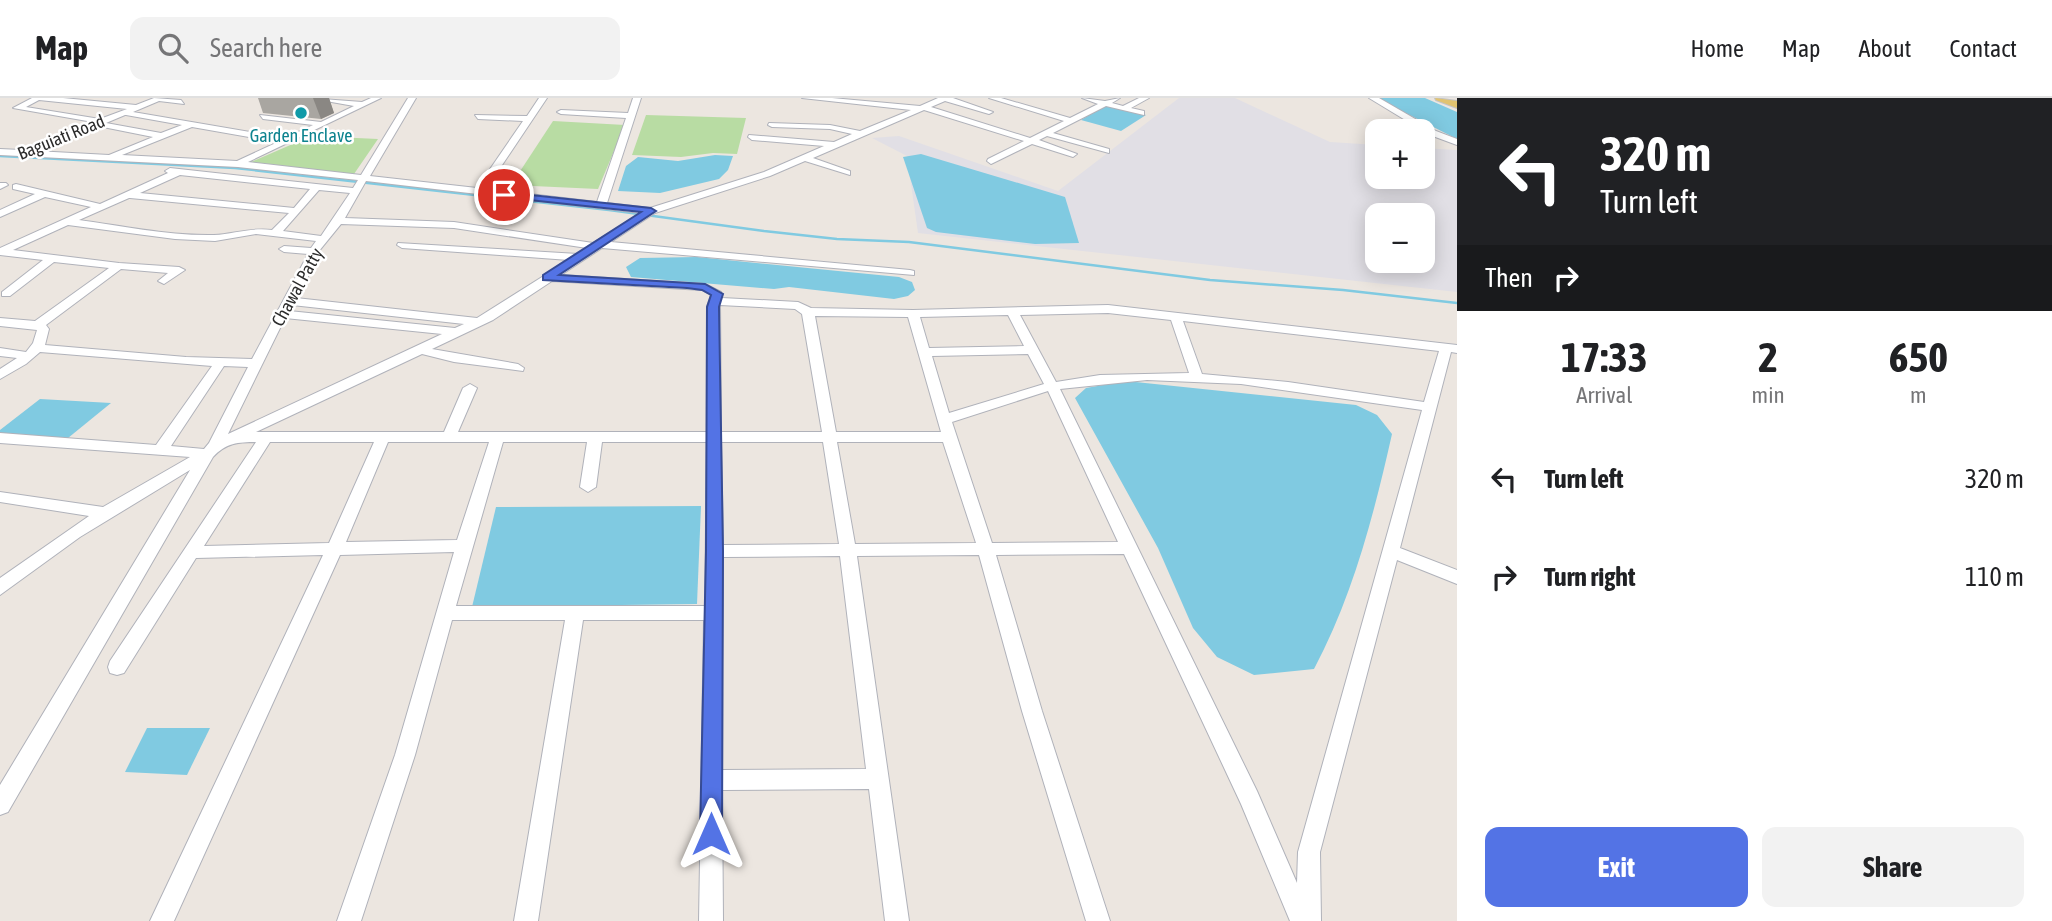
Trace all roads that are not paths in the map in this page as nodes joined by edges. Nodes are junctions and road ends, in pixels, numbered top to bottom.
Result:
1 (38, 98) edge
2 (97, 98) edge
3 (377, 98) edge
4 (412, 98) edge
5 (544, 98) edge
6 (637, 98) edge
7 (806, 98) edge
8 (872, 98) edge
9 (945, 98) edge
10 (993, 98) edge
11 (1086, 98) edge
12 (1116, 98) edge
13 (1145, 98) edge
14 (1373, 98) edge
15 (1440, 98) edge
16 (1452, 98) edge
17 (159, 99) edge
18 (181, 102) dead end
19 (312, 102) edge
20 (1457, 102) edge
21 (89, 103) junction
22 (1105, 103) junction
23 (364, 105) junction
24 (923, 107) junction
25 (136, 108) junction
26 (1124, 108) junction
27 (350, 109) junction
28 (123, 112) junction
29 (561, 112) dead end
30 (989, 112) dead end
31 (1141, 113) dead end
32 (62, 115) junction
33 (632, 116) junction
34 (262, 117) dead end
35 (478, 117) dead end
36 (530, 119) junction
37 (1069, 120) junction
38 (100, 122) junction
39 (192, 124) junction
40 (321, 124) junction
41 (270, 125) dead end
42 (772, 125) dead end
43 (310, 131) junction
44 (1045, 133) junction
45 (862, 134) junction
46 (161, 136) junction
47 (752, 136) dead end
48 (998, 139) dead end
49 (1031, 140) junction
50 (290, 141) junction
51 (1457, 142) edge
52 (837, 145) junction
53 (1106, 151) dead end
54 (0, 152) edge
55 (1073, 154) dead end
56 (19, 155) junction
57 (805, 158) junction
58 (108, 159) junction
59 (991, 161) dead end
60 (0, 162) edge
61 (238, 164) junction
62 (129, 170) dead end
63 (142, 170) dead end
64 (179, 172) junction
65 (847, 173) dead end
66 (358, 186) junction
67 (16, 187) dead end
68 (316, 188) junction
69 (44, 193) junction
70 (479, 193) junction
71 (129, 194) junction
72 (601, 205) junction
73 (102, 207) junction
74 (295, 211) junction
75 (651, 211) junction
76 (0, 214) edge
77 (338, 221) junction
78 (68, 222) junction
79 (275, 233) junction
80 (324, 239) junction
81 (402, 245) dead end
82 (596, 245) junction
83 (284, 249) dead end
84 (314, 251) junction
85 (0, 252) edge
86 (577, 257) junction
87 (51, 260) junction
88 (119, 266) junction
89 (910, 273) dead end
90 (547, 277) junction
91 (164, 281) dead end
92 (6, 294) dead end
93 (289, 301) junction
94 (716, 301) junction
95 (808, 312) junction
96 (1012, 312) junction
97 (281, 314) junction
98 (913, 314) junction
99 (1175, 315) junction
100 (0, 322) edge
101 (478, 322) junction
102 (38, 325) junction
103 (458, 332) junction
104 (1451, 348) edge
105 (419, 349) junction
106 (1032, 350) junction
107 (0, 352) edge
108 (33, 352) junction
109 (925, 352) junction
110 (220, 363) junction
111 (258, 363) junction
112 (518, 368) dead end
113 (0, 375) edge
114 (1197, 377) junction
115 (1052, 386) junction
116 (470, 388) dead end
117 (1429, 407) junction
118 (947, 428) junction
119 (713, 436) junction
120 (237, 437) junction
121 (266, 437) junction
122 (383, 437) junction
123 (0, 438) edge
124 (449, 438) junction
125 (497, 438) junction
126 (595, 438) junction
127 (830, 438) junction
128 (211, 450) junction
129 (160, 451) junction
130 (588, 487) dead end
131 (0, 497) edge
132 (103, 513) junction
133 (463, 546) junction
134 (1130, 548) junction
135 (986, 549) junction
136 (334, 550) junction
137 (848, 550) junction
138 (715, 551) junction
139 (1391, 551) junction
140 (193, 552) junction
141 (1457, 577) edge
142 (0, 588) edge
143 (575, 612) junction
144 (713, 613) junction
145 (445, 614) junction
146 (117, 667) dead end
147 (878, 779) junction
148 (711, 780) junction
149 (0, 805) edge
150 (162, 921) edge
151 (349, 921) edge
152 (526, 921) edge
153 (711, 921) edge
154 (897, 921) edge
155 (1098, 921) edge
156 (1302, 921) edge
157 (1309, 921) edge

1 - 21 street
1 - 32 street
2 - 21 street
3 - 23 street
4 - 66 street, Chawal Patty
5 - 36 street
6 - 33 street
7 - 24 street
8 - 24 street
9 - 24 street
9 - 30 street
10 - 37 street
11 - 22 street
12 - 22 street
13 - 26 street
14 - 51 street
15 - 20 main road
16 - 20 main road
17 - 18 street
17 - 25 street, Baguiati Road
19 - 23 street
19 - 27 street
21 - 25 street
21 - 32 street
22 - 26 street
22 - 37 street
23 - 27 street
24 - 45 street
24 - 48 street
24 - 49 street
25 - 28 street, Baguiati Road
26 - 31 street
27 - 40 street
28 - 38 street, Baguiati Road
28 - 39 street
29 - 33 street
32 - 38 street
33 - 72 street
34 - 40 street
35 - 36 street
36 - 70 street
37 - 44 street
38 - 46 street
38 - 56 street, Baguiati Road
39 - 46 street
39 - 50 street
40 - 43 street
41 - 43 street
42 - 45 street
43 - 50 street
44 - 49 street
44 - 53 street
45 - 52 street
46 - 58 street
47 - 52 street
49 - 55 street
49 - 59 street
50 - 61 street
52 - 57 street
54 - 56 street
56 - 58 street
56 - 60 street, Baguiati Road
57 - 65 street
57 - 75 street
58 - 61 street
60 - 62 street
61 - 66 street
63 - 64 street
64 - 68 street
64 - 71 street
66 - 68 street
66 - 70 street
66 - 77 street, Chawal Patty
67 - 69 street
68 - 74 street
69 - 73 street
69 - 76 street
70 - 72 street
71 - 73 street
71 - 74 street
72 - 75 street
73 - 78 street
74 - 79 street
75 - 82 street
77 - 80 street, Chawal Patty
77 - 82 street
78 - 79 street
78 - 85 street
79 - 80 street
80 - 84 street, Chawal Patty
81 - 86 street
82 - 86 street
82 - 89 street
83 - 84 street
84 - 93 street, Chawal Patty
85 - 87 street
86 - 90 street
87 - 88 street
87 - 92 street
88 - 91 street
88 - 102 street
90 - 94 street
90 - 101 street
93 - 97 street, Chawal Patty
93 - 101 street
94 - 95 street
94 - 119 street
95 - 98 street
95 - 127 street
96 - 98 street
96 - 99 street
96 - 106 street
97 - 103 street
97 - 111 street, Chawal Patty
98 - 109 street
99 - 104 street
99 - 114 street
100 - 102 street
101 - 103 street
102 - 108 street
103 - 105 street
104 - 117 street
105 - 112 street
105 - 120 street
106 - 109 street
106 - 115 street
107 - 108 street
108 - 110 street
108 - 113 street
109 - 118 street
110 - 111 street
110 - 129 street
111 - 128 street, Chawal Patty
114 - 115 street
114 - 117 street
115 - 118 street
115 - 134 street
116 - 124 street
117 - 139 street
118 - 127 street
118 - 135 street
119 - 126 street
119 - 127 street
119 - 138 street
120 - 121 street
120 - 128 street
121 - 122 street
121 - 140 street
122 - 124 street
122 - 136 street
123 - 129 street
124 - 125 street
125 - 126 street
125 - 133 street
126 - 130 street
127 - 137 street
128 - 129 street
128 - 132 street
128 - 149 street, Chawal Patty
131 - 132 street
132 - 142 street
133 - 136 street
133 - 145 street
134 - 135 street
134 - 156 street
135 - 137 street
135 - 155 street
136 - 140 street
136 - 150 street
137 - 138 street
137 - 147 street
138 - 144 street
139 - 141 street
139 - 157 street
140 - 146 street
143 - 144 street
143 - 145 street
143 - 152 street
144 - 148 street
145 - 151 street
147 - 148 street
147 - 154 street
148 - 153 street

